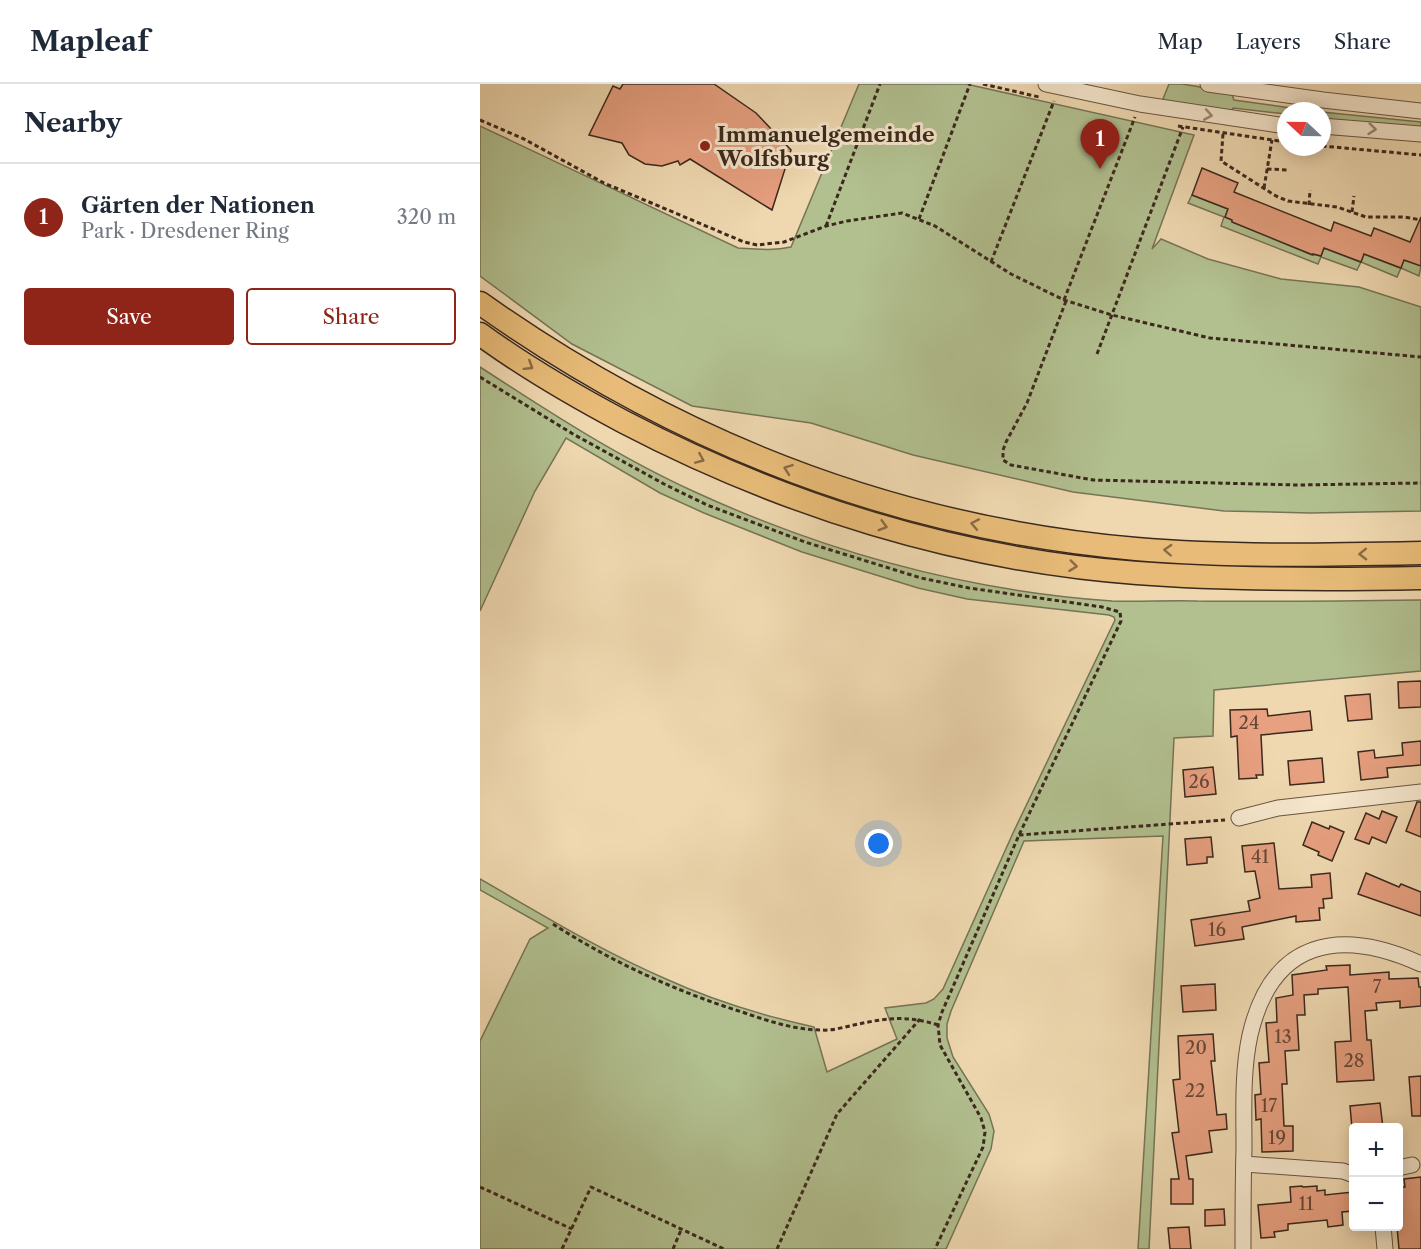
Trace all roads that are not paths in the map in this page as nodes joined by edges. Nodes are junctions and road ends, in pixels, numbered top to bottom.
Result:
1 (1046, 84) edge
2 (1208, 84) edge
3 (1421, 111) edge
4 (1277, 125) edge
5 (1331, 127) edge
6 (1421, 134) edge
7 (480, 303) edge
8 (480, 334) edge
9 (1421, 553) edge
10 (1421, 578) edge
11 (1421, 792) edge
12 (1239, 818) road end
13 (1421, 964) edge
14 (1244, 1164) junction
15 (1349, 1173) edge
16 (1383, 1231) edge
17 (1243, 1249) edge
18 (1385, 1249) edge

1 -> 4 street
2 - 3 street
5 -> 6 street
9 -> 7 highway
8 -> 10 highway
11 - 12 street
13 - 14 street
14 - 15 street
14 - 17 street
16 - 18 street

